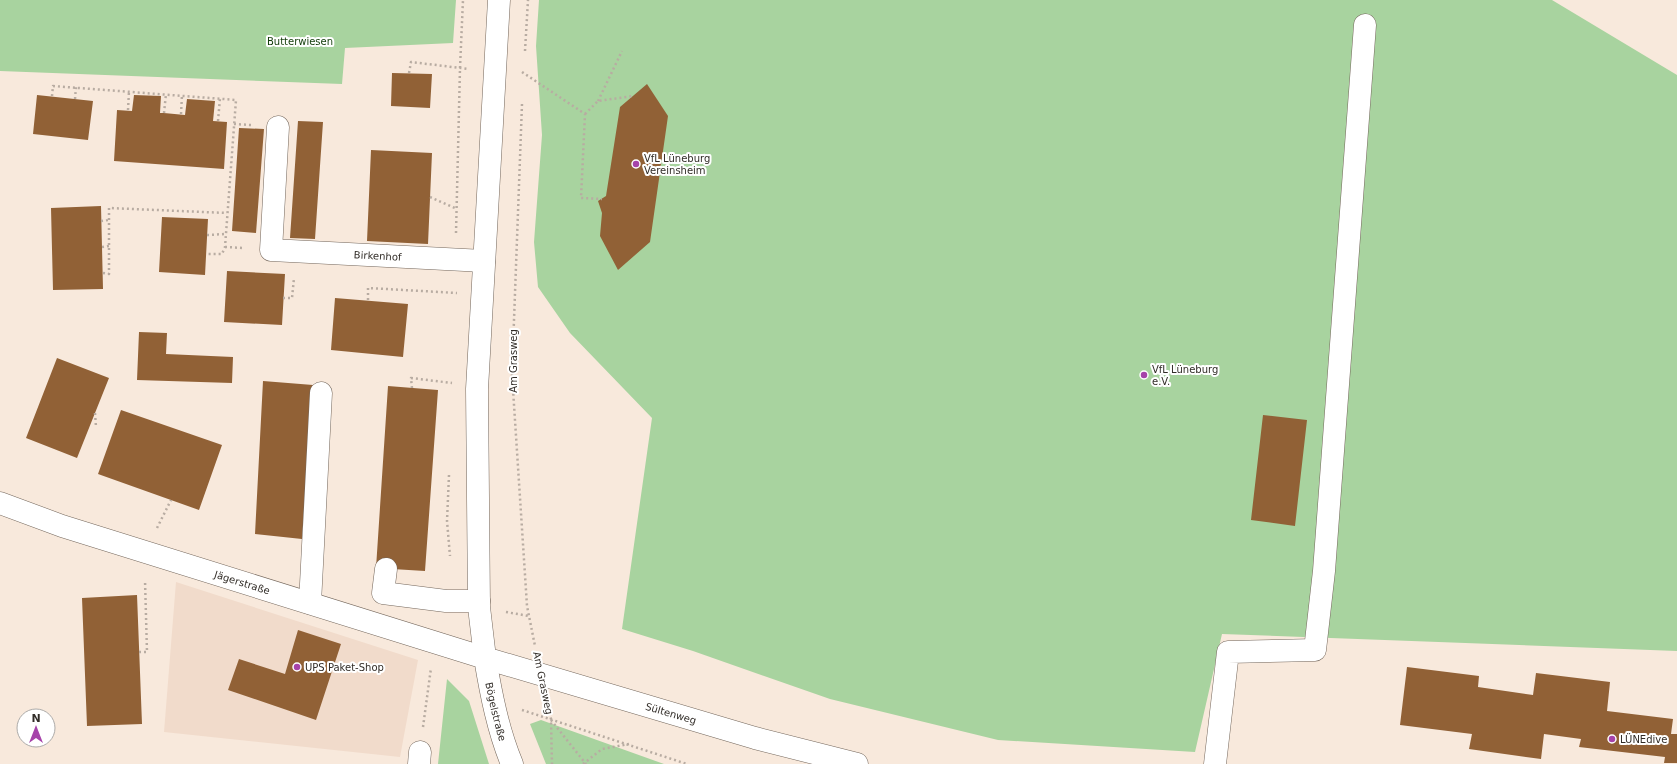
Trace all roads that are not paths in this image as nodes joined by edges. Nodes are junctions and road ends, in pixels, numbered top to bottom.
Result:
1 (499, 0) edge
2 (1364, 25) dead end
3 (278, 127) dead end
4 (484, 261) junction
5 (321, 393) dead end
6 (0, 503) edge
7 (386, 569) dead end
8 (479, 602) junction
9 (310, 603) junction
10 (485, 658) junction
11 (512, 764) edge
12 (858, 764) edge
13 (1215, 764) edge

1 - 4 main road
2 - 13 main road
3 - 4 main road, Birkenhof
4 - 8 main road
5 - 9 main road
6 - 9 main road, Jägerstraße
7 - 8 main road
8 - 10 main road
9 - 10 main road, Jägerstraße
10 - 11 main road, Bögelstraße
10 - 12 main road, Sültenweg

